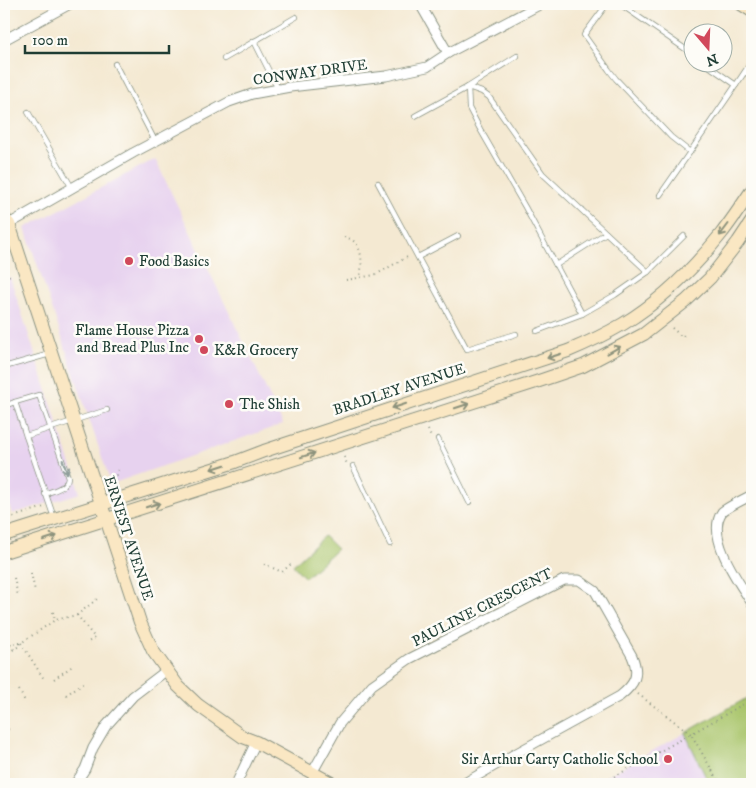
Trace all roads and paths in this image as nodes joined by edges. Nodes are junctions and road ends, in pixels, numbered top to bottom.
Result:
1 (70, 4) edge
2 (420, 4) edge
3 (541, 4) edge
4 (607, 4) edge
5 (620, 4) edge
6 (741, 4) edge
7 (752, 11) edge
8 (296, 17) dead end
9 (4, 40) edge
10 (254, 41) junction
11 (684, 49) edge
12 (448, 53) junction
13 (517, 56) dead end
14 (224, 59) dead end
15 (752, 62) edge
16 (115, 64) dead end
17 (717, 72) edge
18 (745, 72) junction
19 (752, 77) edge
20 (736, 85) junction
21 (468, 87) junction
22 (278, 89) junction
23 (28, 112) dead end
24 (415, 116) dead end
25 (155, 141) junction
26 (690, 152) junction
27 (378, 183) dead end
28 (72, 188) junction
29 (752, 190) edge
30 (660, 195) dead end
31 (6, 221) edge
32 (752, 221) edge
33 (606, 233) junction
34 (458, 236) dead end
35 (684, 236) dead end
36 (344, 237) dead end
37 (415, 252) junction
38 (418, 257) junction
39 (556, 265) junction
40 (383, 270) junction
41 (648, 272) junction
42 (4, 274) edge
43 (386, 275) dead end
44 (13, 277) dead end
45 (360, 277) junction
46 (346, 280) dead end
47 (582, 314) junction
48 (672, 328) dead end
49 (537, 331) dead end
50 (686, 333) dead end
51 (516, 334) dead end
52 (52, 354) junction
53 (4, 368) edge
54 (14, 402) junction
55 (4, 406) edge
56 (107, 410) dead end
57 (74, 421) junction
58 (51, 428) junction
59 (26, 436) junction
60 (438, 439) dead end
61 (119, 466) dead end
62 (353, 466) dead end
63 (112, 485) dead end
64 (45, 494) junction
65 (752, 495) edge
66 (469, 502) dead end
67 (101, 504) junction
68 (49, 506) junction
69 (52, 512) dead end
70 (4, 520) edge
71 (106, 520) junction
72 (4, 535) edge
73 (390, 544) dead end
74 (4, 552) edge
75 (264, 564) dead end
76 (291, 564) dead end
77 (31, 573) dead end
78 (14, 578) dead end
79 (35, 591) dead end
80 (18, 596) dead end
81 (97, 599) dead end
82 (752, 603) edge
83 (52, 612) dead end
84 (78, 615) junction
85 (56, 620) junction
86 (4, 637) edge
87 (88, 642) dead end
88 (9, 644) junction
89 (21, 644) junction
90 (14, 649) junction
91 (4, 655) edge
92 (74, 665) dead end
93 (166, 670) junction
94 (44, 679) dead end
95 (54, 679) dead end
96 (86, 681) dead end
97 (19, 690) dead end
98 (638, 694) dead end
99 (66, 695) dead end
100 (752, 699) edge
101 (26, 703) dead end
102 (4, 726) edge
103 (9, 730) dead end
104 (691, 734) junction
105 (256, 742) junction
106 (312, 773) junction
107 (75, 784) edge
108 (236, 784) edge
109 (333, 784) edge
110 (463, 784) edge
111 (601, 784) edge
112 (720, 784) edge

1 - 9 street
2 - 12 street
3 - 12 street, CONWAY DRIVE
4 - 26 lane
5 - 11 lane
6 - 7 main road
8 - 10 lane
10 - 14 lane
10 - 22 lane
12 - 22 street, CONWAY DRIVE
13 - 21 lane
15 - 18 lane
16 - 25 lane
17 - 20 lane
18 - 19 lane
18 - 20 lane
20 - 26 lane
21 - 24 lane
21 - 33 lane
21 - 39 lane
22 - 25 street, CONWAY DRIVE
23 - 28 lane
25 - 28 street, CONWAY DRIVE
26 - 30 lane
27 - 37 lane
28 - 31 street, CONWAY DRIVE
29 -> 67 main road, BRADLEY AVENUE
31 - 52 main road, ERNEST AVENUE
71 -> 32 main road
33 - 39 lane
33 - 41 lane
34 - 38 lane
35 - 41 lane
36 - 45 path
37 - 38 lane
37 - 40 path
38 - 51 lane
39 - 47 lane
40 - 43 path
40 - 45 path
41 - 47 lane
42 - 44 path
45 - 46 path
47 - 49 lane
48 - 50 path
52 - 53 lane
52 - 57 main road, ERNEST AVENUE
54 - 55 lane
54 - 58 lane
54 - 59 lane
56 - 57 lane
57 - 58 lane
57 - 67 main road, ERNEST AVENUE
58 - 59 lane
58 -> 64 lane
59 - 64 lane
60 - 66 lane
61 - 63 path
62 - 73 lane
64 - 68 lane
65 - 82 street
67 - 71 main road, ERNEST AVENUE
67 - 72 main road, BRADLEY AVENUE
68 - 69 lane
68 - 70 path
74 -> 71 main road
71 - 93 main road, ERNEST AVENUE
75 - 76 path
77 - 79 path
78 - 80 path
81 - 84 path
83 - 85 path
84 - 85 path
84 - 87 path
85 - 89 path
86 - 88 path
88 - 89 path
88 - 90 path
89 - 90 path
89 - 94 path
90 - 91 path
92 - 95 path
93 - 105 main road, ERNEST AVENUE
93 - 107 street
96 - 99 path
97 - 101 path
98 - 104 path
100 - 104 path
102 - 103 path
104 - 111 path
104 - 112 path
105 - 106 main road, ERNEST AVENUE
105 - 108 street
106 - 109 main road, ERNEST AVENUE
106 - 110 street, PAULINE CRESCENT

